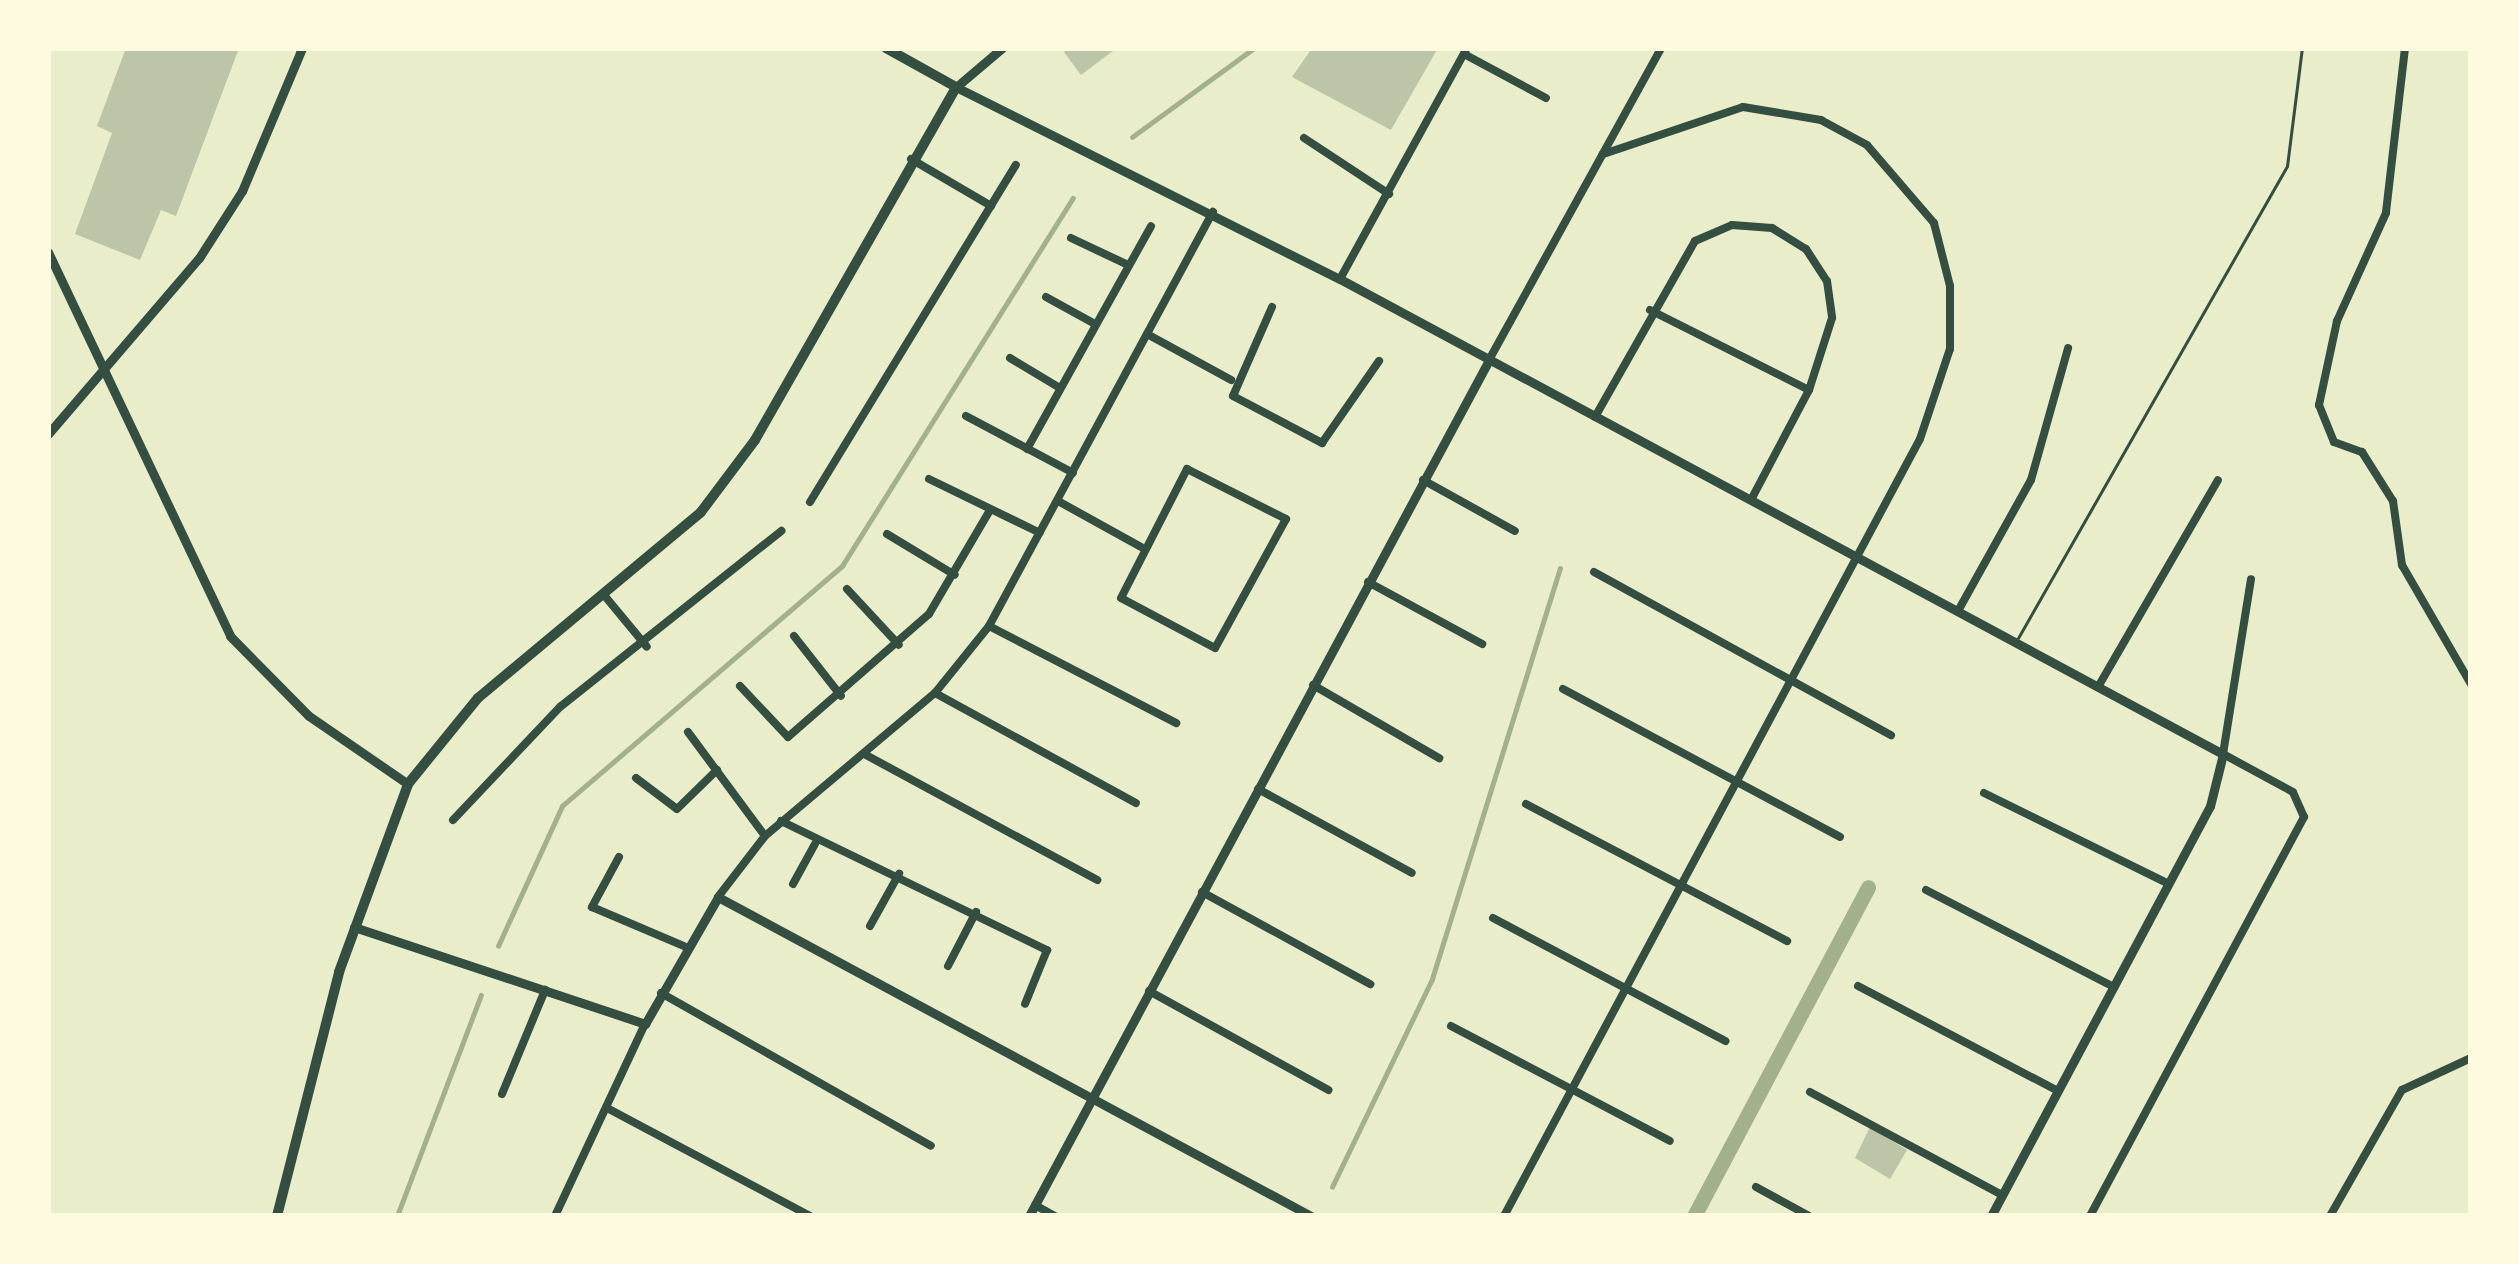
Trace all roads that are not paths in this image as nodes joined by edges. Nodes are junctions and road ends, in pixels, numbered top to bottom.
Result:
1 (302, 48) edge
2 (886, 48) edge
3 (1002, 48) edge
4 (1661, 48) edge
5 (2302, 48) edge
6 (2405, 48) edge
7 (1465, 51) edge
8 (956, 86) junction
9 (1546, 98) dead end
10 (1304, 138) dead end
11 (1603, 154) junction
12 (910, 158) junction
13 (1016, 166) dead end
14 (1389, 194) junction
15 (991, 206) junction
16 (1213, 212) junction
17 (1151, 226) dead end
18 (1071, 238) dead end
19 (48, 252) edge
20 (1128, 266) junction
21 (1340, 279) junction
22 (1046, 297) dead end
23 (1272, 307) dead end
24 (1650, 310) junction
25 (1095, 324) junction
26 (1147, 334) junction
27 (2068, 348) dead end
28 (1010, 358) dead end
29 (1489, 359) junction
30 (1379, 361) dead end
31 (103, 372) junction
32 (1232, 380) junction
33 (1060, 388) junction
34 (1809, 390) junction
35 (966, 416) dead end
36 (1595, 417) junction
37 (48, 434) edge
38 (1027, 449) junction
39 (1073, 473) junction
40 (929, 479) dead end
41 (1423, 480) junction
42 (2218, 480) dead end
43 (1751, 500) junction
44 (1058, 501) junction
45 (810, 502) dead end
46 (990, 510) junction
47 (781, 531) dead end
48 (1515, 531) dead end
49 (1040, 533) junction
50 (886, 534) dead end
51 (1141, 547) junction
52 (1856, 557) junction
53 (1594, 572) dead end
54 (955, 575) junction
55 (2251, 579) dead end
56 (1368, 583) junction
57 (848, 589) dead end
58 (604, 595) junction
59 (1958, 611) junction
60 (989, 626) junction
61 (794, 636) dead end
62 (2016, 643) junction
63 (1482, 644) dead end
64 (899, 645) junction
65 (647, 646) junction
66 (1790, 680) junction
67 (2471, 684) edge
68 (740, 686) dead end
69 (1313, 686) junction
70 (2098, 687) junction
71 (1563, 689) dead end
72 (934, 692) junction
73 (841, 696) junction
74 (1176, 723) dead end
75 (688, 732) dead end
76 (1892, 735) dead end
77 (2222, 754) junction
78 (866, 755) junction
79 (1439, 758) dead end
80 (717, 770) junction
81 (635, 778) dead end
82 (1736, 782) junction
83 (409, 784) junction
84 (1258, 789) junction
85 (1984, 793) dead end
86 (1136, 803) dead end
87 (1526, 804) dead end
88 (453, 820) dead end
89 (781, 821) junction
90 (765, 836) junction
91 (1840, 837) dead end
92 (815, 844) junction
93 (619, 857) dead end
94 (1412, 873) dead end
95 (899, 874) junction
96 (1096, 880) dead end
97 (793, 884) dead end
98 (2169, 884) junction
99 (1680, 885) junction
100 (1926, 890) dead end
101 (1202, 892) junction
102 (718, 897) junction
103 (976, 912) junction
104 (1493, 918) dead end
105 (870, 926) dead end
106 (354, 927) junction
107 (1787, 941) dead end
108 (684, 946) junction
109 (948, 966) dead end
110 (1370, 984) dead end
111 (1858, 986) dead end
112 (2114, 987) junction
113 (546, 988) junction
114 (1626, 988) junction
115 (1149, 991) junction
116 (660, 993) junction
117 (1024, 1004) dead end
118 (645, 1024) junction
119 (1451, 1027) dead end
120 (1725, 1041) dead end
121 (2471, 1058) edge
122 (1572, 1089) junction
123 (1328, 1090) dead end
124 (2058, 1091) junction
125 (1810, 1092) dead end
126 (502, 1094) dead end
127 (1091, 1100) junction
128 (607, 1108) junction
129 (1670, 1141) dead end
130 (932, 1146) dead end
131 (1756, 1187) dead end
132 (2002, 1195) junction
133 (1032, 1210) edge
134 (557, 1215) edge
135 (1309, 1215) edge
136 (277, 1216) edge
137 (810, 1216) edge
138 (1055, 1216) edge
139 (1504, 1216) edge
140 (1809, 1216) edge
141 (1990, 1216) edge
142 (2090, 1216) edge
143 (2330, 1216) edge

1 - 31 street
2 - 8 main road
3 - 8 street
4 - 11 street
5 - 62 lane
6 - 67 street
7 - 9 street
7 - 14 street
8 - 12 main road
8 - 16 street
10 - 14 street
11 - 29 street
11 - 52 street
12 - 15 street
12 - 58 main road
13 - 15 street
14 - 21 street
15 - 45 street
16 - 21 street
16 - 26 street
17 - 20 street
18 - 20 street
19 - 31 street
20 - 25 street
21 - 29 street
22 - 25 street
23 - 32 street
24 - 34 street
24 - 34 street
24 - 36 street
25 - 33 street
26 - 32 street
26 - 39 street
27 - 59 street
28 - 33 street
29 - 36 street
29 - 41 street
30 - 32 street
31 - 37 street
31 - 83 street
33 - 38 street
34 - 43 street
35 - 38 street
36 - 43 street
38 - 39 street
39 - 44 street
40 - 46 street
41 - 48 street
41 - 56 street
42 - 70 street
43 - 52 street
44 - 49 street
44 - 51 street
46 - 49 street
46 - 54 street
47 - 65 street
49 - 60 street
50 - 54 street
51 - 51 street
52 - 59 street
52 - 66 street
53 - 66 street
54 - 64 street
55 - 77 street
56 - 63 street
56 - 69 street
57 - 64 street
58 - 65 street
58 - 83 main road
59 - 62 street
60 - 72 street
60 - 74 street
61 - 73 street
62 - 70 street
64 - 73 street
65 - 88 street
66 - 76 street
66 - 82 street
68 - 73 street
69 - 79 street
69 - 84 street
70 - 77 street
71 - 82 street
72 - 78 street
72 - 86 street
75 - 80 street
77 - 98 street
77 - 142 street
78 - 89 street
78 - 96 street
80 - 81 street
80 - 90 street
82 - 91 street
82 - 99 street
83 - 106 main road
84 - 94 street
84 - 101 street
85 - 98 street
87 - 99 street
89 - 90 street
89 - 92 street
90 - 102 street
92 - 95 street
92 - 97 street
93 - 108 street
95 - 103 street
95 - 105 street
98 - 112 street
99 - 107 street
99 - 114 street
100 - 112 street
101 - 110 street
101 - 115 street
102 - 108 street
102 - 127 street
103 - 109 street
103 - 117 street
104 - 114 street
106 - 113 street
106 - 136 main road
108 - 116 street
111 - 124 street
112 - 124 street
113 - 118 street
113 - 126 street
114 - 120 street
114 - 122 street
115 - 123 street
115 - 127 street
116 - 118 street
116 - 130 street
118 - 128 street
119 - 122 street
121 - 143 street
122 - 129 street
122 - 139 street
124 - 132 street
125 - 132 street
127 - 133 street
127 - 135 street
128 - 134 street
128 - 137 street
131 - 140 street
132 - 141 street
133 - 138 street

